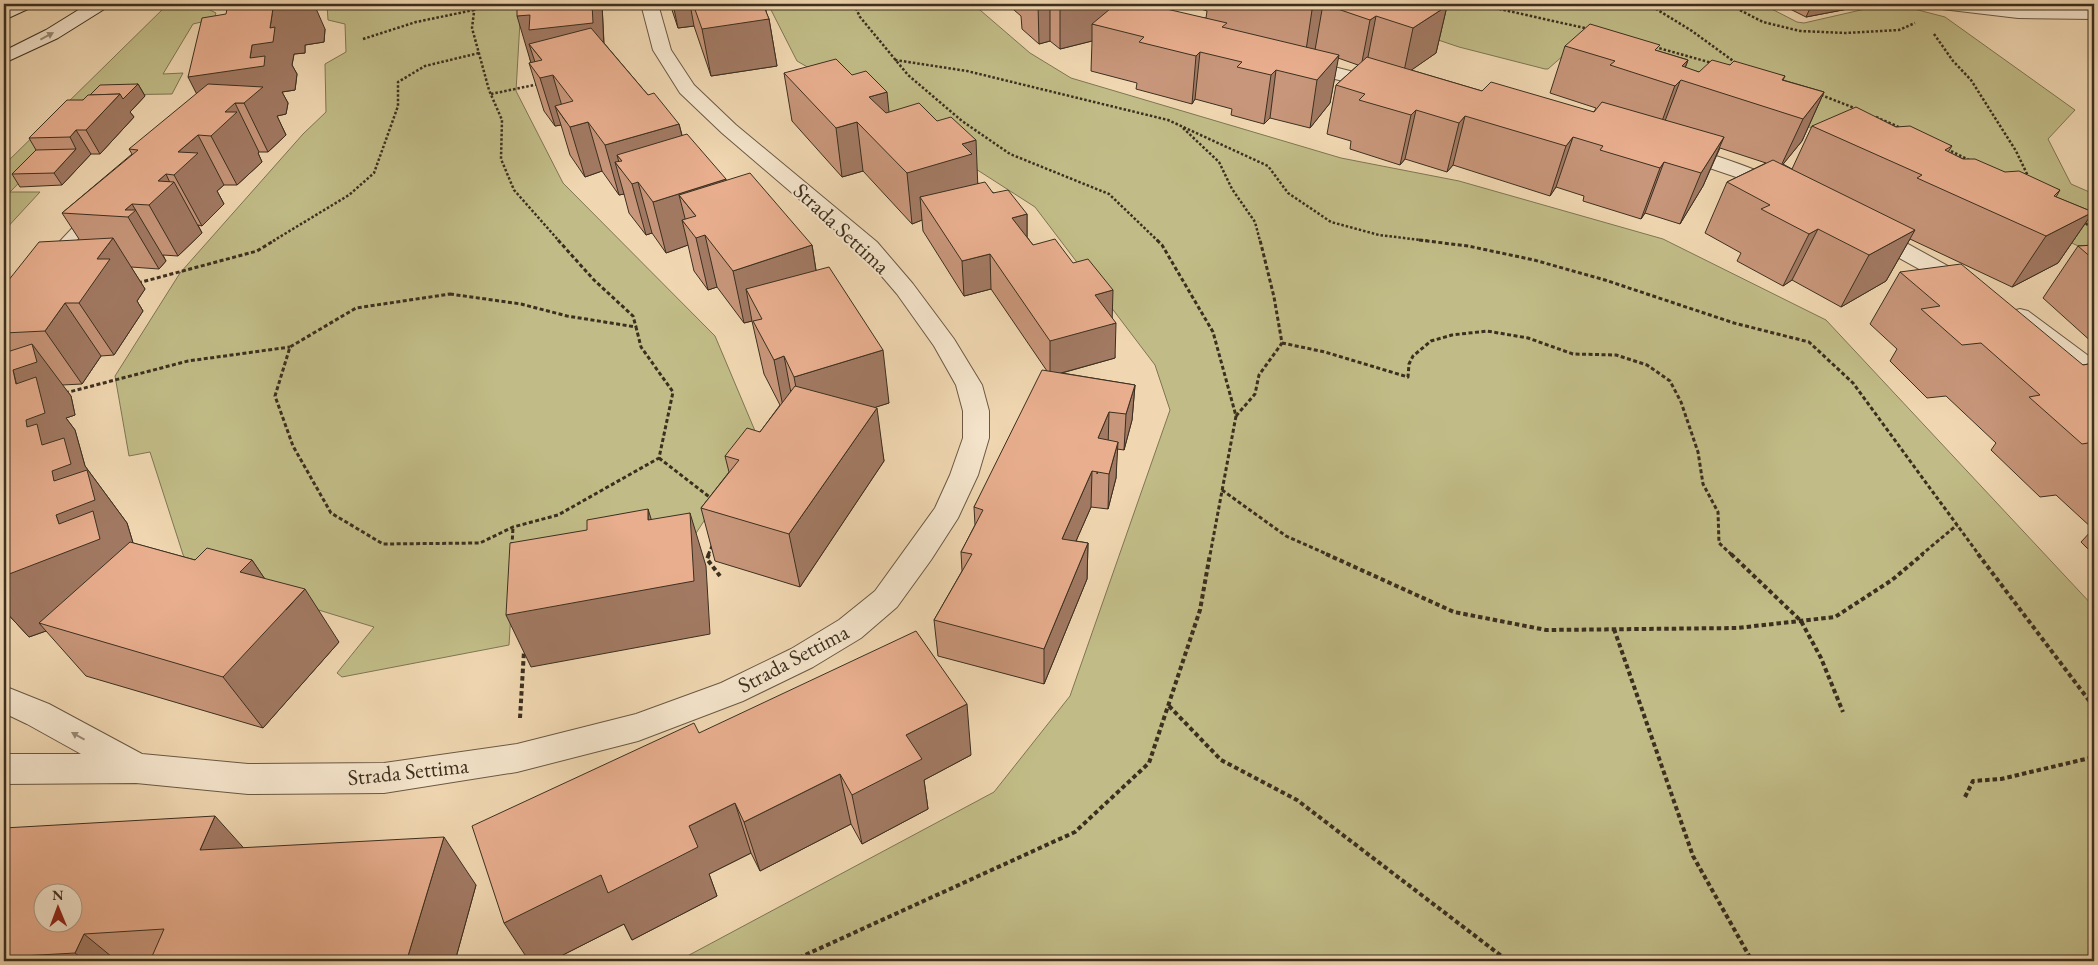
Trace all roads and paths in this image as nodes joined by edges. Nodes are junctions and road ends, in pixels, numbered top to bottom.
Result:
1 (24, 4) edge
2 (100, 4) edge
3 (475, 4) edge
4 (649, 4) edge
5 (854, 4) edge
6 (1477, 4) edge
7 (1648, 4) edge
8 (1728, 4) edge
9 (1942, 4) edge
10 (474, 10) junction
11 (4, 14) edge
12 (2094, 14) edge
13 (1918, 21) dead end
14 (1594, 30) edge
15 (1931, 32) dead end
16 (363, 39) dead end
17 (1652, 46) edge
18 (480, 53) junction
19 (4, 58) edge
20 (1282, 59) edge
21 (895, 60) junction
22 (1736, 64) edge
23 (1719, 65) edge
24 (543, 83) edge
25 (1398, 89) edge
26 (1817, 93) edge
27 (491, 94) junction
28 (1863, 112) edge
29 (1872, 116) edge
30 (1181, 126) junction
31 (1907, 131) edge
32 (1660, 146) edge
33 (1942, 147) edge
34 (1976, 164) edge
35 (2029, 178) edge
36 (1794, 196) edge
37 (114, 197) edge
38 (2076, 217) edge
39 (1856, 226) edge
40 (2094, 229) edge
41 (137, 283) dead end
42 (4, 326) edge
43 (636, 327) junction
44 (1282, 343) junction
45 (290, 347) junction
46 (2094, 372) edge
47 (61, 394) dead end
48 (1236, 416) junction
49 (659, 458) junction
50 (1222, 490) junction
51 (712, 500) edge
52 (1957, 525) junction
53 (513, 527) junction
54 (716, 536) edge
55 (516, 553) edge
56 (720, 576) dead end
57 (1801, 621) junction
58 (1614, 629) junction
59 (525, 645) edge
60 (4, 698) edge
61 (1169, 706) junction
62 (2094, 706) edge
63 (1842, 712) dead end
64 (2094, 757) edge
65 (517, 758) junction
66 (136, 768) junction
67 (4, 769) edge
68 (1966, 797) dead end
69 (792, 961) edge
70 (1508, 961) edge
71 (1752, 961) edge

1 - 11 street
19 -> 2 street
3 - 10 path
4 - 65 street, Strada Settima
5 - 21 path
6 - 14 path
7 - 22 path
8 - 13 path
9 - 12 street
10 - 16 path
10 - 18 path
15 - 35 path
17 - 23 path
18 - 27 path
18 - 41 path
20 - 25 street
21 - 30 path
21 - 48 path
24 - 27 path
26 - 28 path
27 - 43 path
29 - 31 path
30 - 44 path
30 - 52 path
32 - 36 street
33 - 34 path
37 - 42 street
38 - 40 path
39 - 46 street
43 - 45 path
43 - 49 path
44 - 48 path
44 - 57 path
45 - 47 path
45 - 53 path
48 - 50 path
49 - 51 path
49 - 53 path
50 - 58 path
50 - 61 path
52 - 57 path
52 - 62 path
53 - 55 path
54 - 56 path
57 - 58 path
57 - 63 path
58 - 71 path
59 - 65 path
66 -> 60 street, Strada Settima
61 - 69 path
61 - 70 path
64 - 68 path
65 - 66 street, Strada Settima
66 - 67 street, Strada Settima

